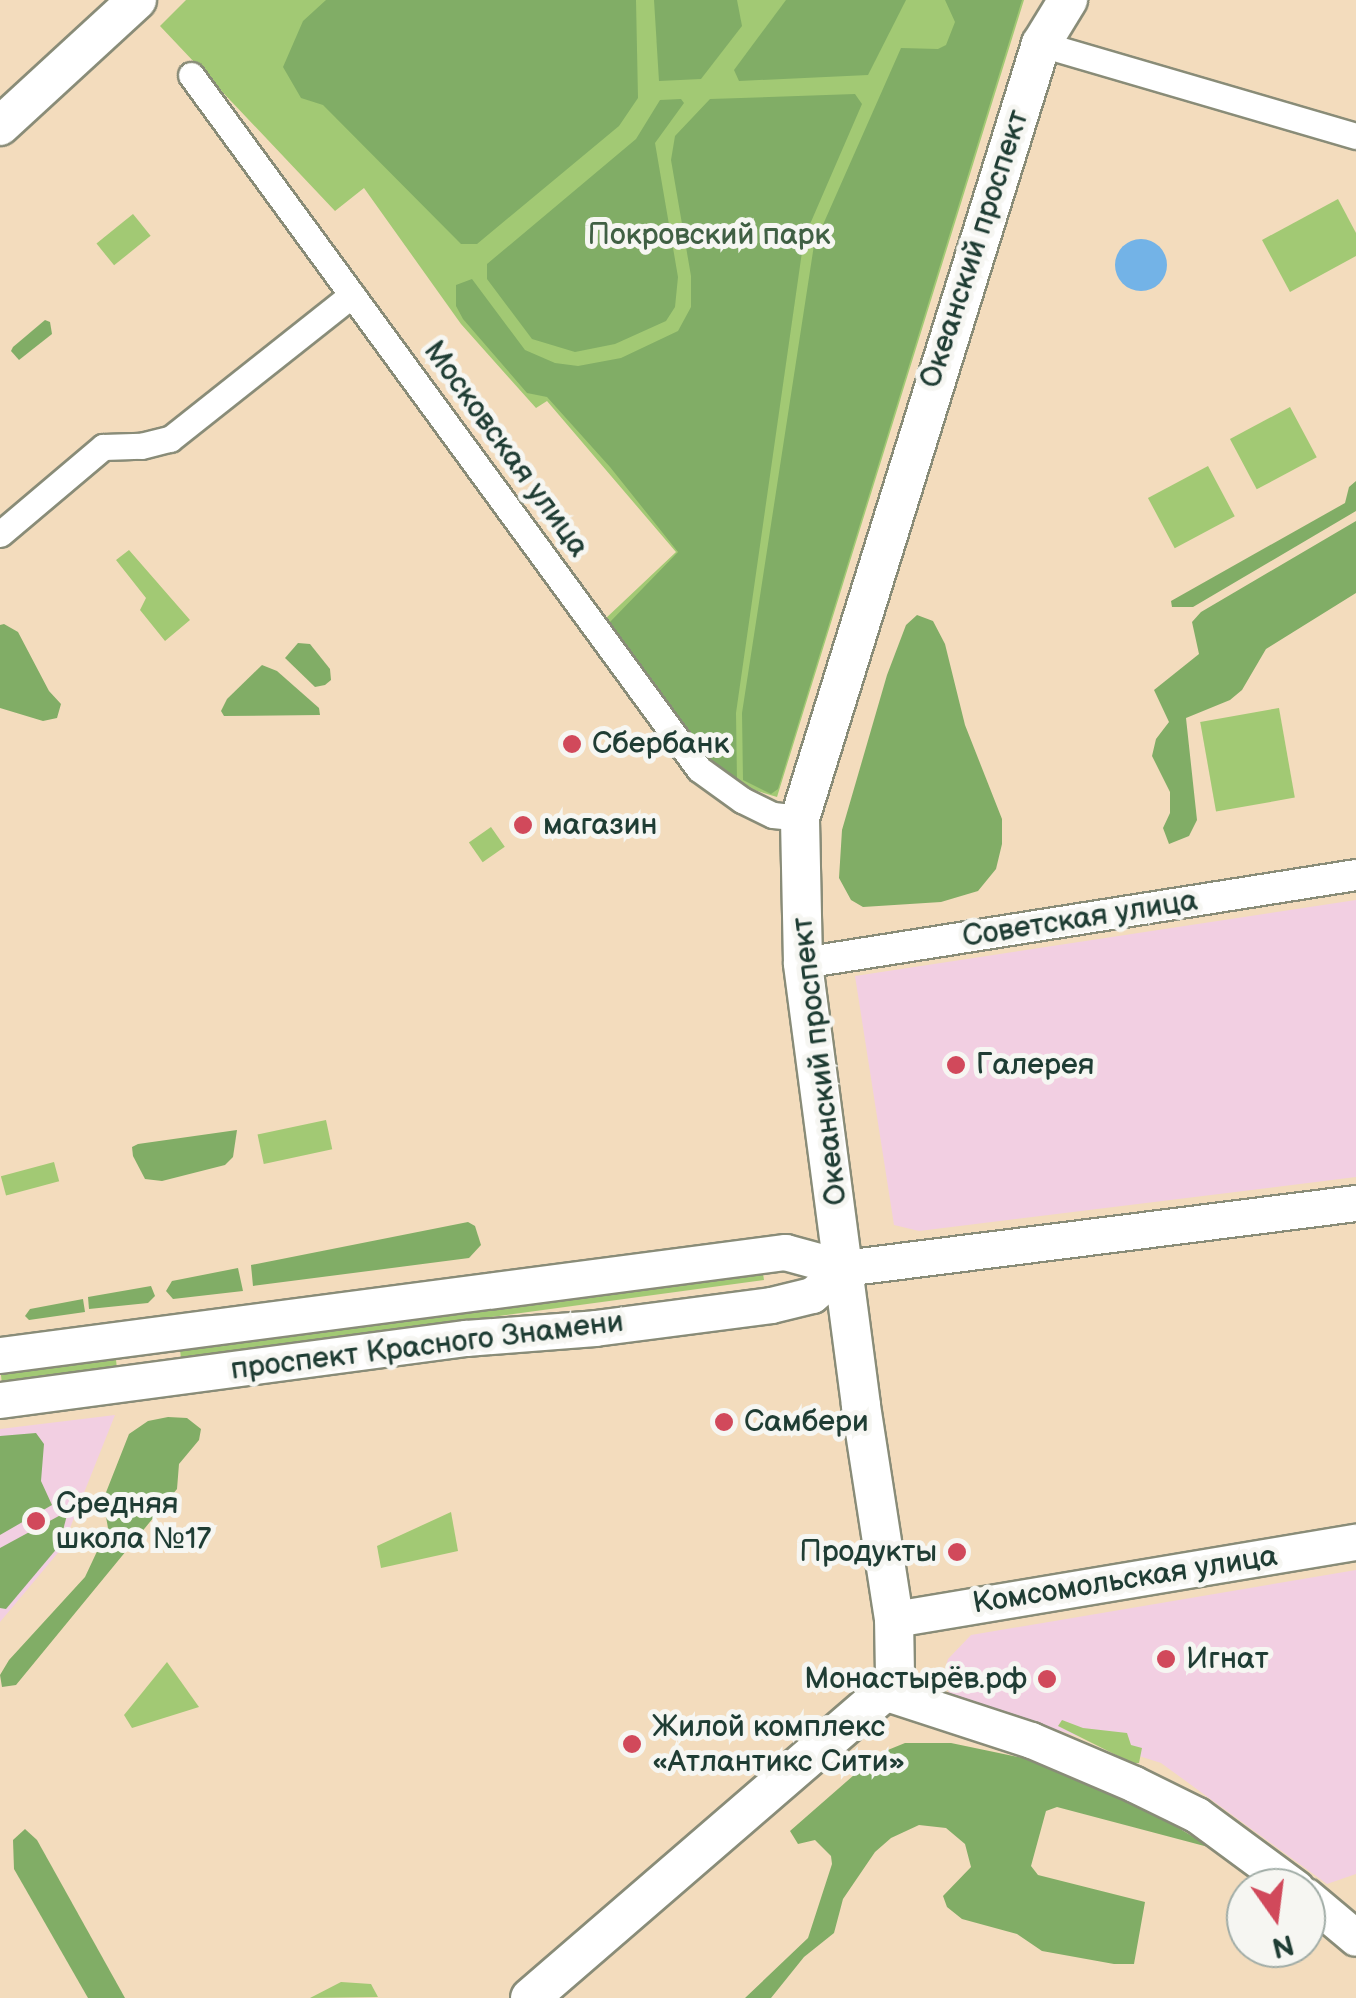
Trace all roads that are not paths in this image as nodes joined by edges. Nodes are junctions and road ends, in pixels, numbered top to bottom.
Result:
1 (137, 0) edge
2 (1068, 0) edge
3 (1041, 44) junction
4 (191, 75) dead end
5 (0, 126) edge
6 (1356, 136) edge
7 (352, 295) junction
8 (0, 534) edge
9 (800, 818) junction
10 (1356, 875) edge
11 (803, 962) junction
12 (1356, 1202) edge
13 (844, 1268) junction
14 (0, 1355) edge
15 (0, 1400) edge
16 (1356, 1542) edge
17 (894, 1620) junction
18 (884, 1692) junction
19 (1269, 1868) edge
20 (1326, 1913) edge
21 (1356, 1938) edge
22 (530, 1998) edge

1 - 5 main road
2 - 3 main road, Океанский проспект
3 - 6 street
3 - 9 main road, Океанский проспект
4 - 7 street, Московская улица
7 - 8 street
7 - 9 street, Московская улица
9 - 11 main road, Океанский проспект
10 - 11 street, Советская улица
11 - 13 main road, Океанский проспект
12 - 13 main road, проспект Красного Знамени
13 - 14 main road, проспект Красного Знамени
13 - 15 main road, проспект Красного Знамени
13 - 17 main road, Океанский проспект
16 - 17 main road, Комсомольская улица
17 - 18 main road, Океанский проспект
18 - 19 main road
18 - 22 main road
20 - 21 main road

